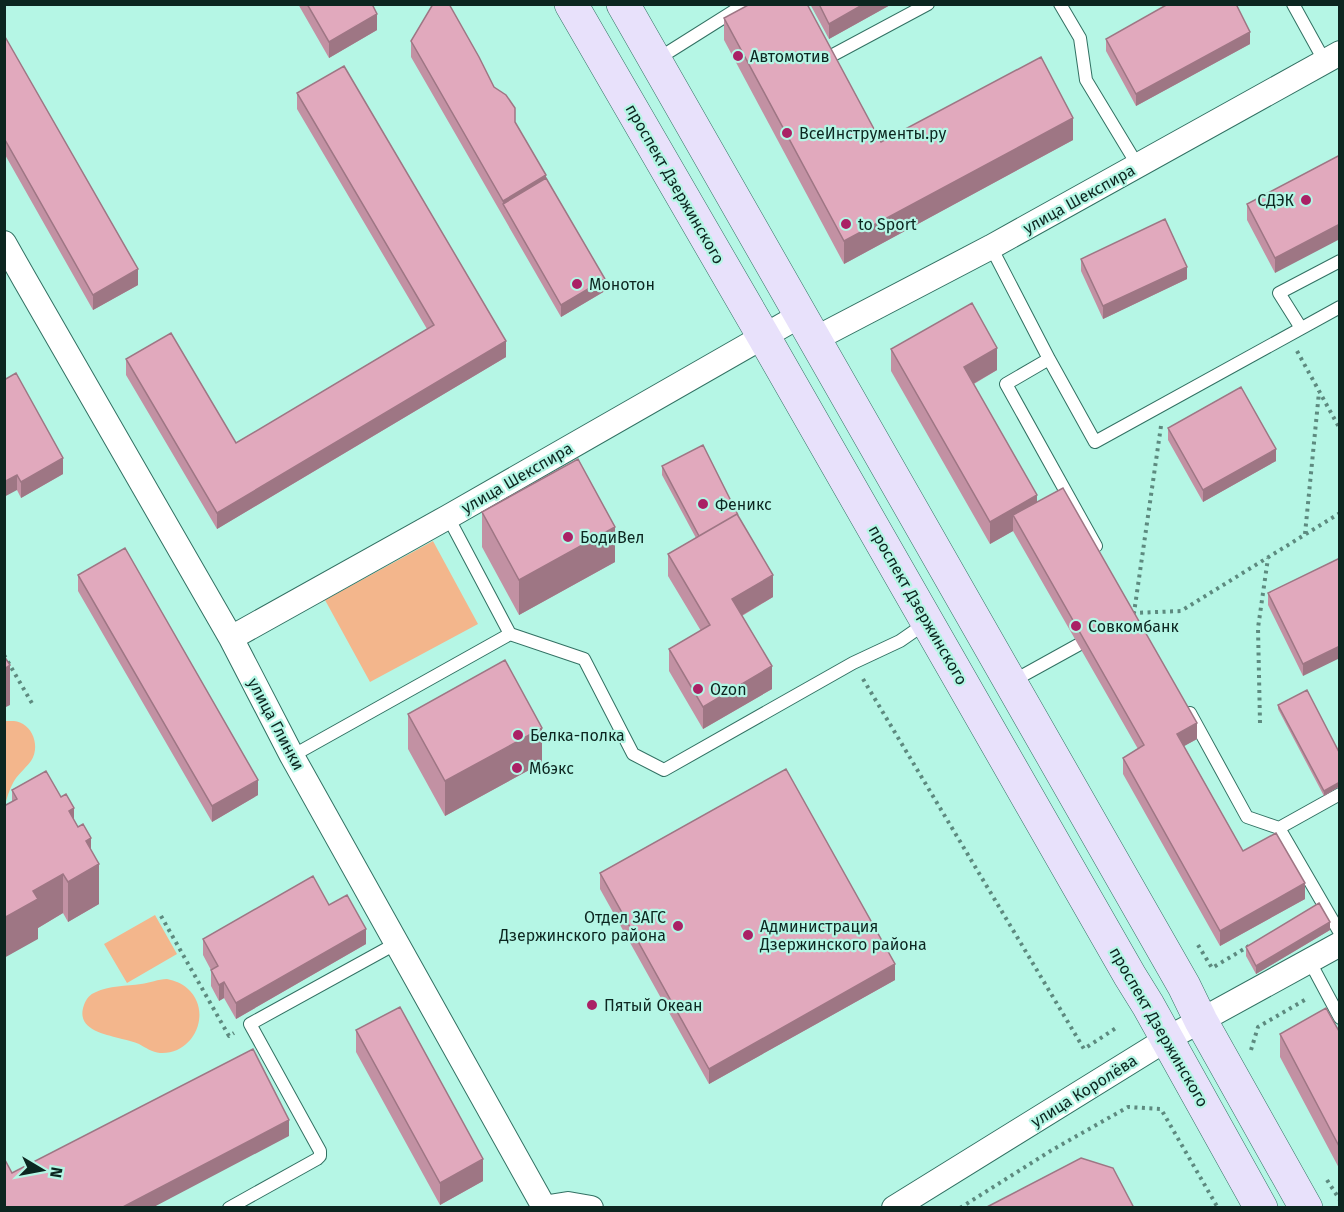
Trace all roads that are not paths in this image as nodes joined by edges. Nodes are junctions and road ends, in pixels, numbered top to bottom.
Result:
1 (571, 4) edge
2 (623, 4) edge
3 (745, 4) edge
4 (928, 4) edge
5 (1060, 4) edge
6 (1293, 4) edge
7 (831, 57) edge
8 (1332, 58) edge
9 (655, 60) junction
10 (1138, 166) junction
11 (4, 243) edge
12 (991, 247) junction
13 (1340, 261) edge
14 (1340, 307) edge
15 (808, 327) junction
16 (1301, 328) junction
17 (764, 337) junction
18 (1049, 359) junction
19 (447, 517) junction
20 (1104, 561) edge
21 (927, 622) junction
22 (510, 634) junction
23 (231, 638) junction
24 (1078, 645) edge
25 (1010, 682) junction
26 (1185, 705) edge
27 (292, 756) junction
28 (1340, 794) edge
29 (1279, 828) junction
30 (1340, 933) edge
31 (397, 943) junction
32 (1340, 944) edge
33 (1310, 962) junction
34 (1340, 1018) edge
35 (1201, 1021) junction
36 (1167, 1039) junction
37 (544, 1207) edge
38 (229, 1208) edge
39 (591, 1208) edge
40 (894, 1208) edge
41 (1261, 1208) edge
42 (1305, 1208) edge

1 - 17 main road, проспект Дзержинского
2 - 9 main road
3 - 9 lane
4 - 7 lane
5 - 10 lane
6 - 8 lane
8 - 10 street, улица Шекспира
9 - 15 main road
10 - 12 street, улица Шекспира
11 - 23 street, улица Глинки
12 - 15 street, улица Шекспира
12 - 18 lane
13 - 16 lane
14 - 16 lane
15 - 17 street, улица Шекспира
15 - 25 main road
16 - 18 lane
17 - 19 street, улица Шекспира
17 - 21 main road, проспект Дзержинского
18 - 20 lane
19 - 22 lane
19 - 23 street, улица Шекспира
21 - 22 lane
21 - 36 main road, проспект Дзержинского
22 - 27 lane
23 - 27 street, улица Глинки
24 - 25 lane
25 - 35 main road
26 - 29 lane
27 - 31 street, улица Глинки
28 - 29 lane
29 - 30 lane
31 - 37 street, улица Глинки
31 - 38 lane
32 - 33 street, улица Королёва
33 - 34 lane
33 - 35 street, улица Королёва
35 - 36 street, улица Королёва
35 - 42 main road
36 - 40 street, улица Королёва
36 - 41 main road, проспект Дзержинского
37 - 39 street

